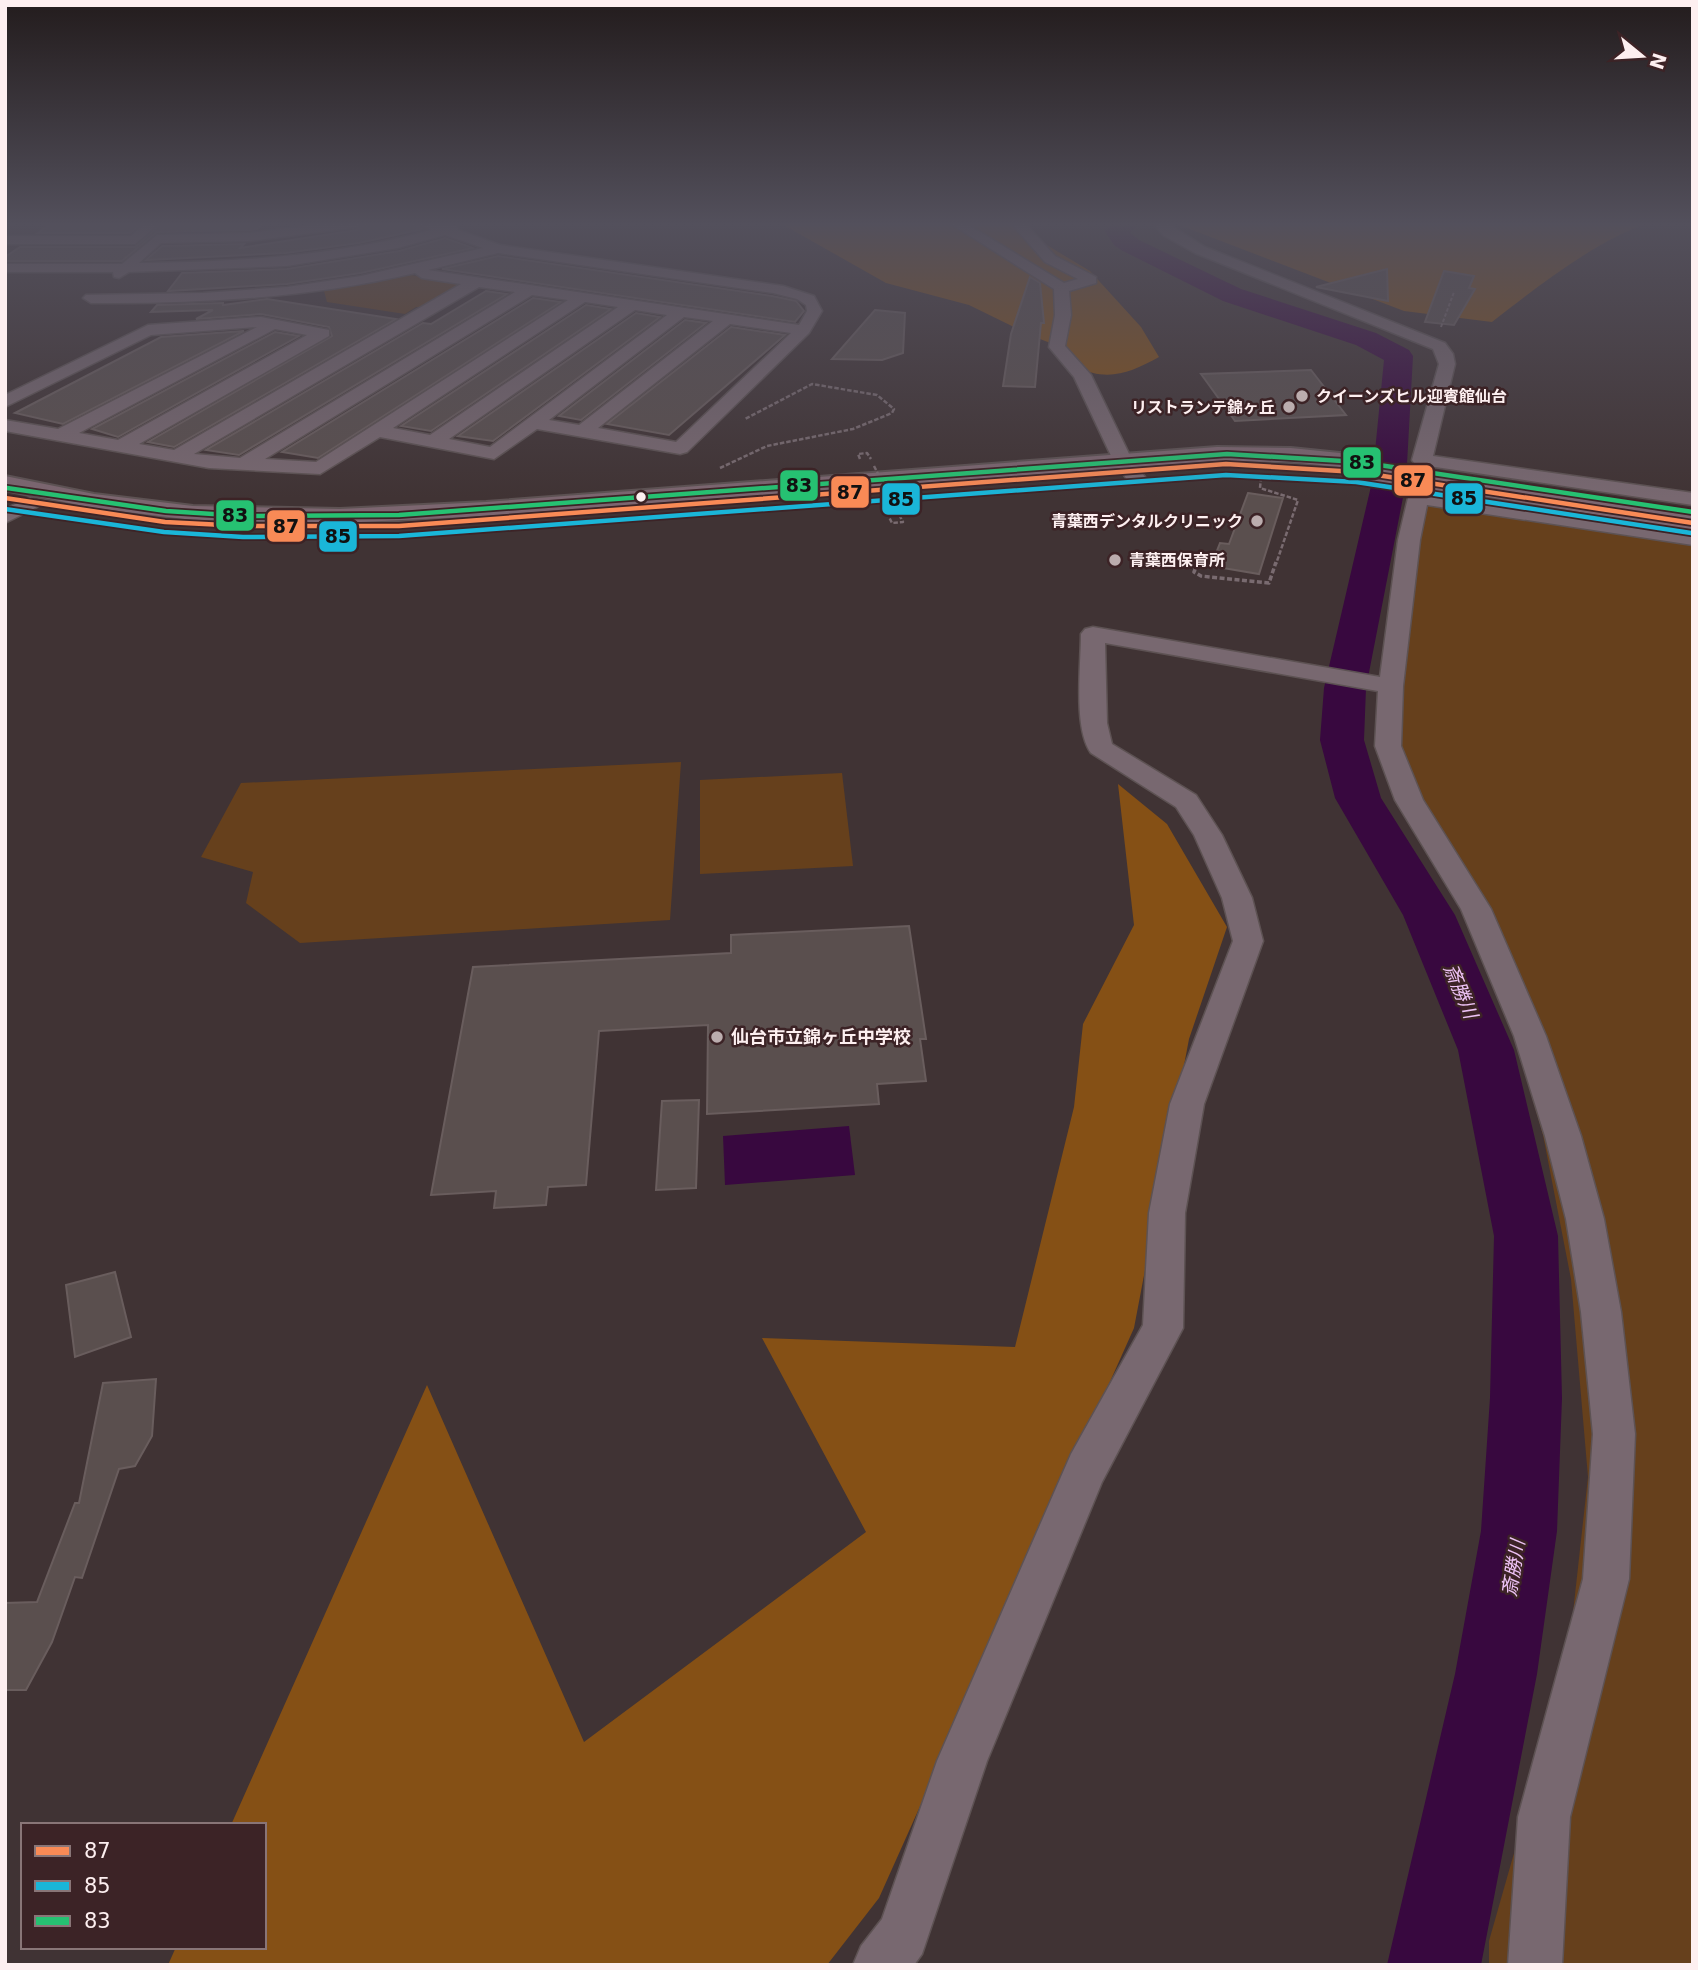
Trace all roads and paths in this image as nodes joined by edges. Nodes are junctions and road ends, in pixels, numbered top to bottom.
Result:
1 (295, 315) edge
2 (419, 315) edge
3 (487, 315) edge
4 (555, 315) edge
5 (617, 315) edge
6 (677, 315) edge
7 (700, 315) edge
8 (815, 315) edge
9 (1063, 315) edge
10 (1365, 315) edge
11 (726, 319) junction
12 (275, 323) junction
13 (803, 330) junction
14 (5, 402) edge
15 (533, 423) junction
16 (5, 425) edge
17 (699, 429) junction
18 (378, 431) junction
19 (583, 431) junction
20 (59, 436) junction
21 (432, 442) junction
22 (119, 447) junction
23 (175, 457) junction
24 (244, 464) junction
25 (874, 466) dead end
26 (1129, 469) junction
27 (1259, 472) dead end
28 (712, 473) dead end
29 (5, 483) edge
30 (1475, 484) junction
31 (5, 498) edge
32 (1693, 499) edge
33 (30, 503) junction
34 (885, 508) dead end
35 (1693, 511) edge
36 (5, 517) edge
37 (1693, 523) edge
38 (1693, 539) edge
39 (1203, 552) dead end
40 (1386, 685) junction
41 (880, 1965) edge
42 (1535, 1965) edge

1 - 12 street
2 - 23 street
3 - 24 street
4 - 18 street
5 - 21 street
6 - 15 street
7 - 11 street
8 - 13 street
9 - 26 street
10 - 32 street
11 - 13 street
11 - 19 street
12 - 14 street
12 - 20 street
12 - 22 street
13 - 17 street
15 - 19 street
15 - 21 street
16 - 20 street
17 - 19 street
17 - 28 path
18 - 21 street
18 - 24 street
20 - 22 street
22 - 23 street
23 - 24 street
25 - 34 path, bridge
26 - 29 main road
26 - 30 main road, bridge
26 - 33 main road
27 - 39 path
30 - 35 main road
30 - 37 main road
31 - 33 main road
33 - 36 street
38 - 40 street
40 - 41 street
40 - 42 street

